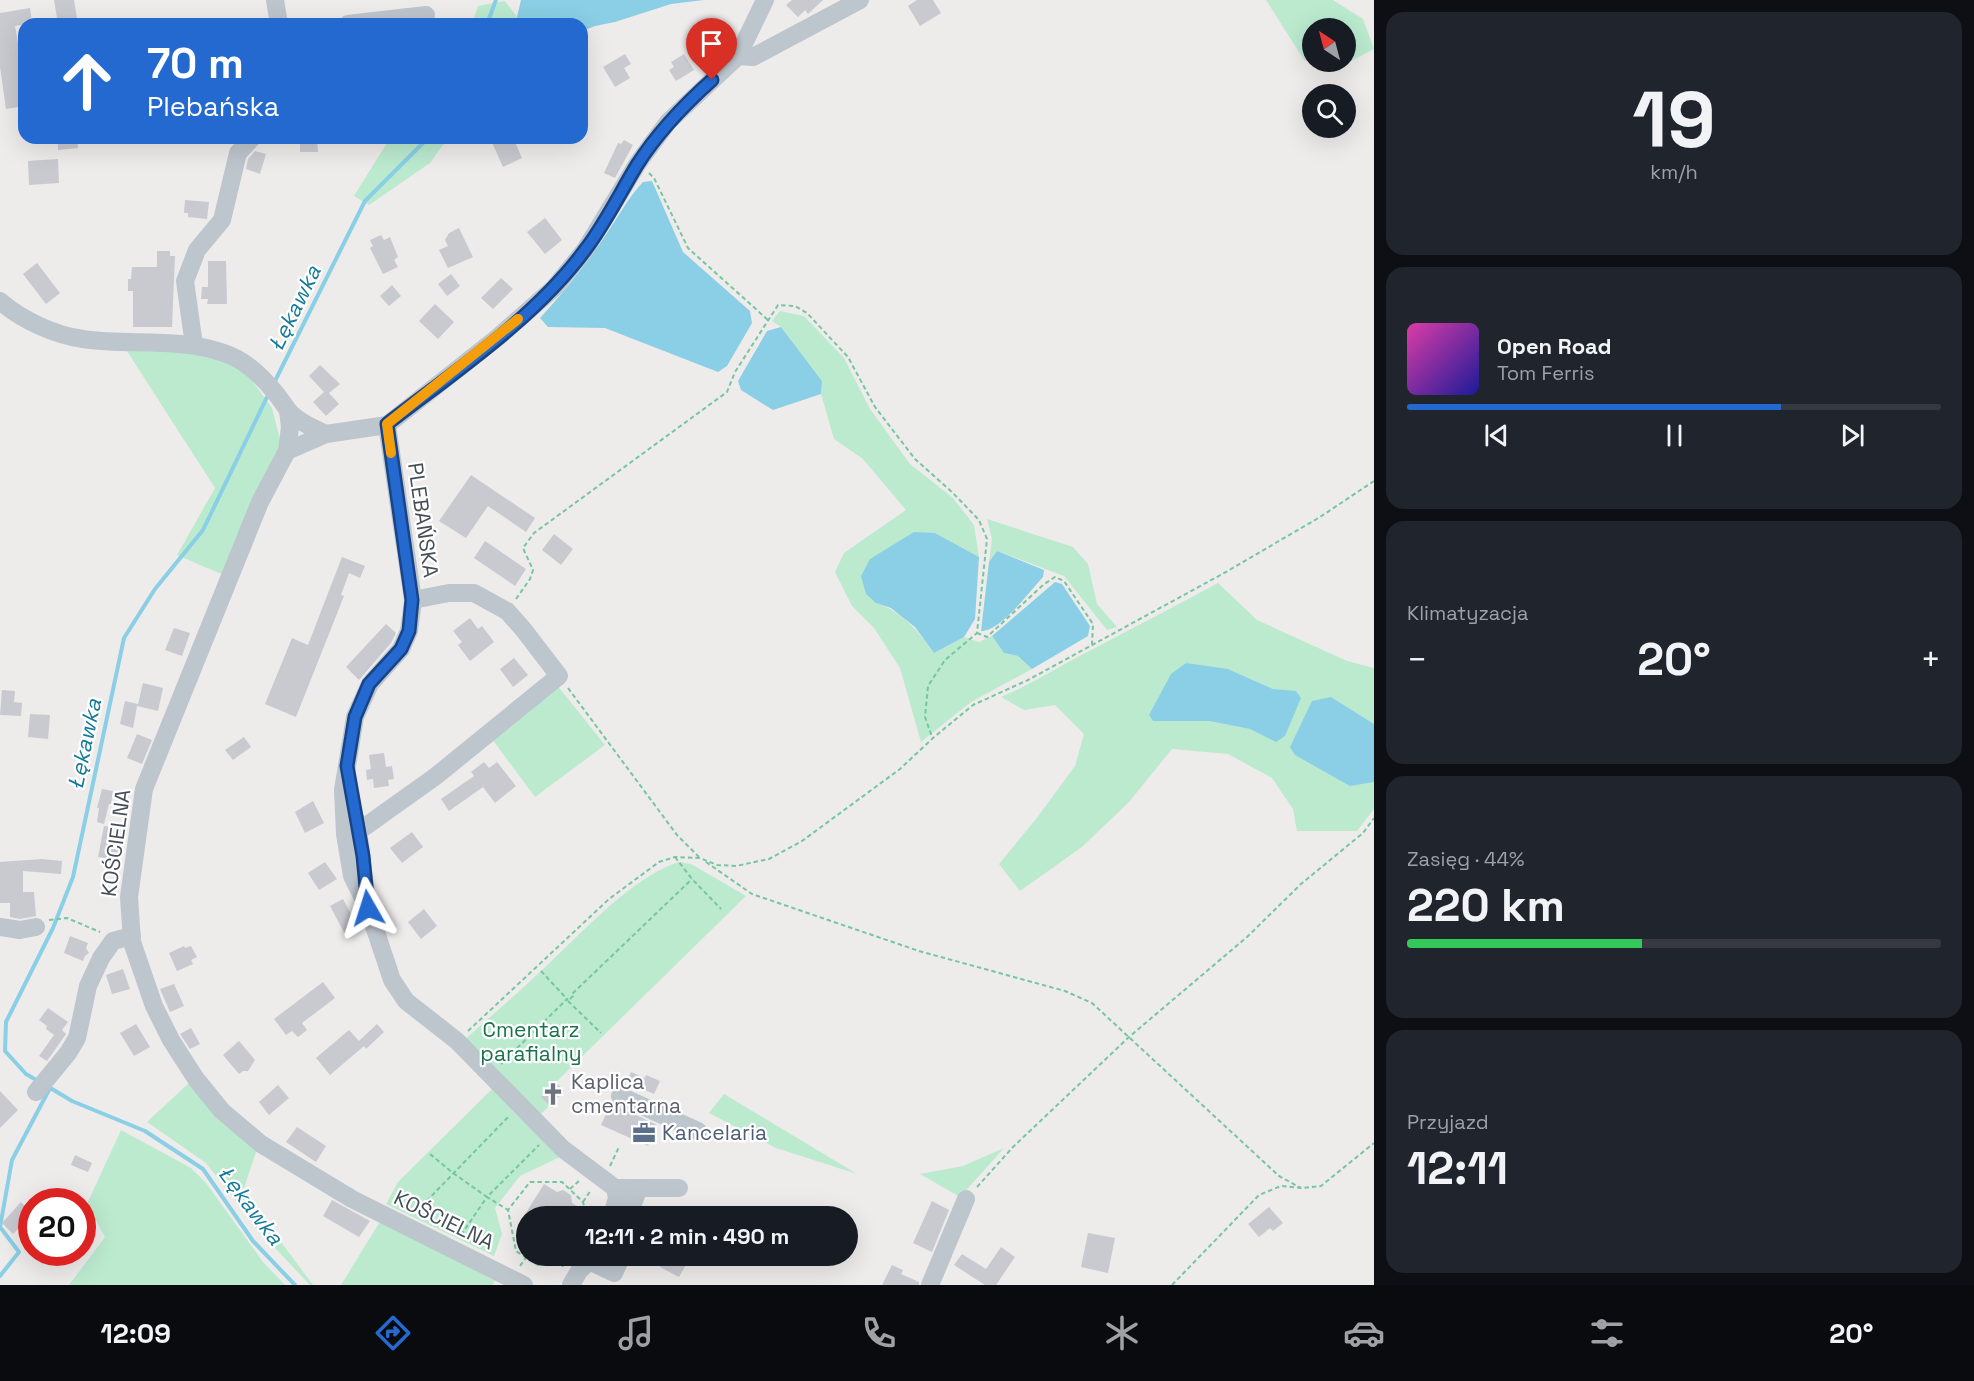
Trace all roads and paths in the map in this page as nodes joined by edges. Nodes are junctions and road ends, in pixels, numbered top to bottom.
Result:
1 (276, 0) edge
2 (765, 0) edge
3 (860, 0) edge
4 (426, 15) dead end
5 (278, 18) edge
6 (400, 18) edge
7 (738, 56) junction
8 (246, 144) edge
9 (639, 163) junction
10 (0, 301) edge
11 (768, 320) junction
12 (194, 345) junction
13 (288, 411) junction
14 (387, 424) junction
15 (326, 434) junction
16 (287, 451) junction
17 (1374, 481) edge
18 (412, 600) junction
19 (507, 611) junction
20 (977, 633) junction
21 (1092, 645) junction
22 (559, 676) junction
23 (933, 738) junction
24 (347, 766) junction
25 (1374, 818) edge
26 (359, 831) junction
27 (675, 857) junction
28 (700, 858) junction
29 (692, 879) junction
30 (368, 908) junction
31 (722, 909) dead end
32 (41, 923) joint
33 (0, 927) edge
34 (132, 936) junction
35 (113, 942) junction
36 (540, 971) dead end
37 (567, 1000) junction
38 (602, 1033) dead end
39 (1129, 1037) junction
40 (457, 1041) junction
41 (495, 1071) dead end
42 (36, 1092) dead end
43 (620, 1096) dead end
44 (527, 1110) junction
45 (698, 1131) dead end
46 (545, 1139) dead end
47 (1374, 1143) edge
48 (620, 1147) dead end
49 (430, 1154) dead end
50 (453, 1173) junction
51 (605, 1183) junction
52 (639, 1188) junction
53 (679, 1188) dead end
54 (1300, 1188) junction
55 (488, 1197) junction
56 (966, 1199) joint
57 (583, 1202) junction
58 (584, 1206) edge
59 (615, 1206) edge
60 (632, 1206) edge
61 (508, 1210) junction
62 (412, 1216) dead end
63 (461, 1235) dead end
64 (516, 1251) edge
65 (584, 1266) edge
66 (603, 1266) edge
67 (617, 1266) edge
68 (513, 1279) edge
69 (568, 1279) edge
70 (930, 1285) edge
71 (1172, 1285) edge

1 - 5 street
2 - 7 street
3 - 7 street
4 - 6 street
7 - 9 street
8 - 12 street
9 - 11 path
9 - 14 street
10 - 12 street
11 - 19 path
11 - 20 path
12 - 13 street
13 - 15 street
13 - 16 street
14 - 15 street
14 - 18 street, PLEBAŃSKA
15 - 16 street
16 - 34 street, KOŚCIELNA
17 - 21 path
18 - 19 street
18 - 24 street, PLEBAŃSKA
19 - 22 street
20 - 21 path
20 - 23 path
21 - 23 path
22 - 26 street
22 - 28 path
23 - 28 path
24 - 26 street
24 - 30 street, PLEBAŃSKA
25 - 39 path
26 - 30 street
27 - 28 path
27 - 29 path
27 - 40 path
28 - 39 path
29 - 31 path
29 - 37 path
30 - 40 street, PLEBAŃSKA
32 - 33 street
32 - 35 path
34 - 35 street
34 - 68 street, KOŚCIELNA
35 - 42 street
36 - 37 path
37 - 38 path
37 - 41 path
39 - 54 path
39 - 56 path
40 - 44 street, PLEBAŃSKA
43 - 45 street
44 - 50 path
44 - 51 street, PLEBAŃSKA
46 - 55 path
47 - 54 path
48 - 51 path
49 - 50 path
50 - 55 path
50 - 62 path
51 - 52 street
51 - 57 path
51 - 59 street
52 - 53 street
52 - 60 street
54 - 71 path
55 - 61 path
55 - 63 path
56 - 70 street
57 - 58 path
57 - 61 path
61 - 64 path
65 - 69 street
66 - 67 street

